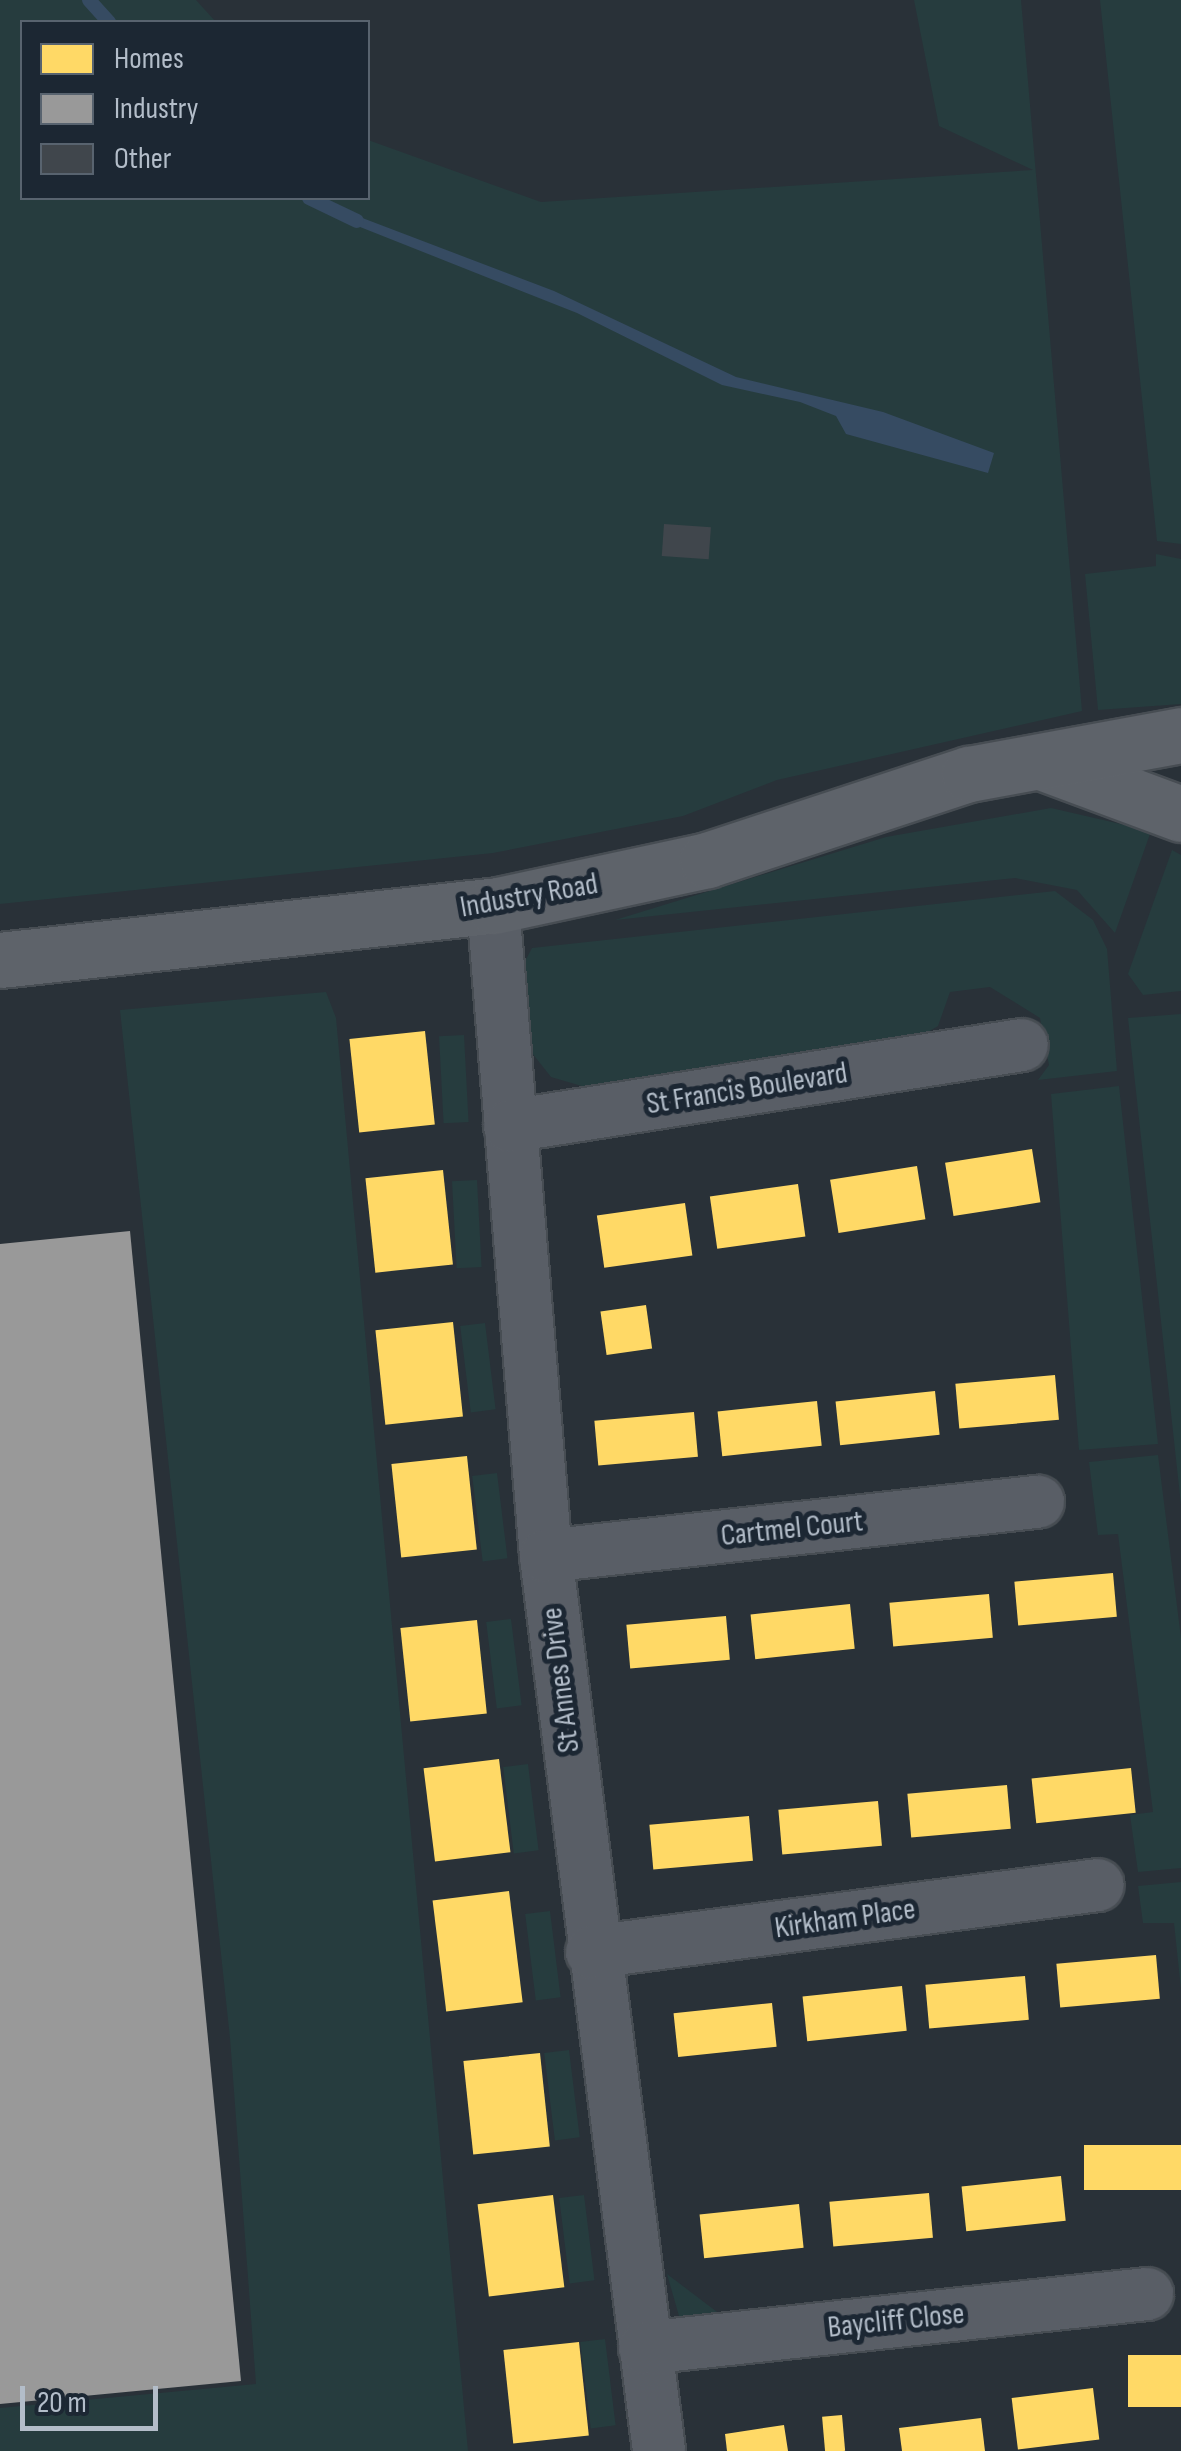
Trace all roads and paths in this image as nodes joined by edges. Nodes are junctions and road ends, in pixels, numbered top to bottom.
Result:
1 (1181, 735) edge
2 (1044, 764) junction
3 (1181, 814) edge
4 (493, 906) junction
5 (0, 960) edge
6 (994, 1037) dead end
7 (510, 1126) junction
8 (1038, 1502) dead end
9 (546, 1556) junction
10 (1098, 1884) dead end
11 (592, 1952) junction
12 (1147, 2294) dead end
13 (645, 2348) junction
14 (659, 2451) edge

1 - 2 street, Industry Road
2 - 3 street
2 - 4 street, Industry Road
4 - 5 street, Industry Road
4 - 7 street, St Annes Drive
6 - 7 street, St Francis Boulevard
7 - 9 street, St Annes Drive
8 - 9 street, Cartmel Court
9 - 11 street, St Annes Drive
10 - 11 street, Kirkham Place
11 - 13 street, St Annes Drive
12 - 13 street, Baycliff Close
13 - 14 street, St Annes Drive

